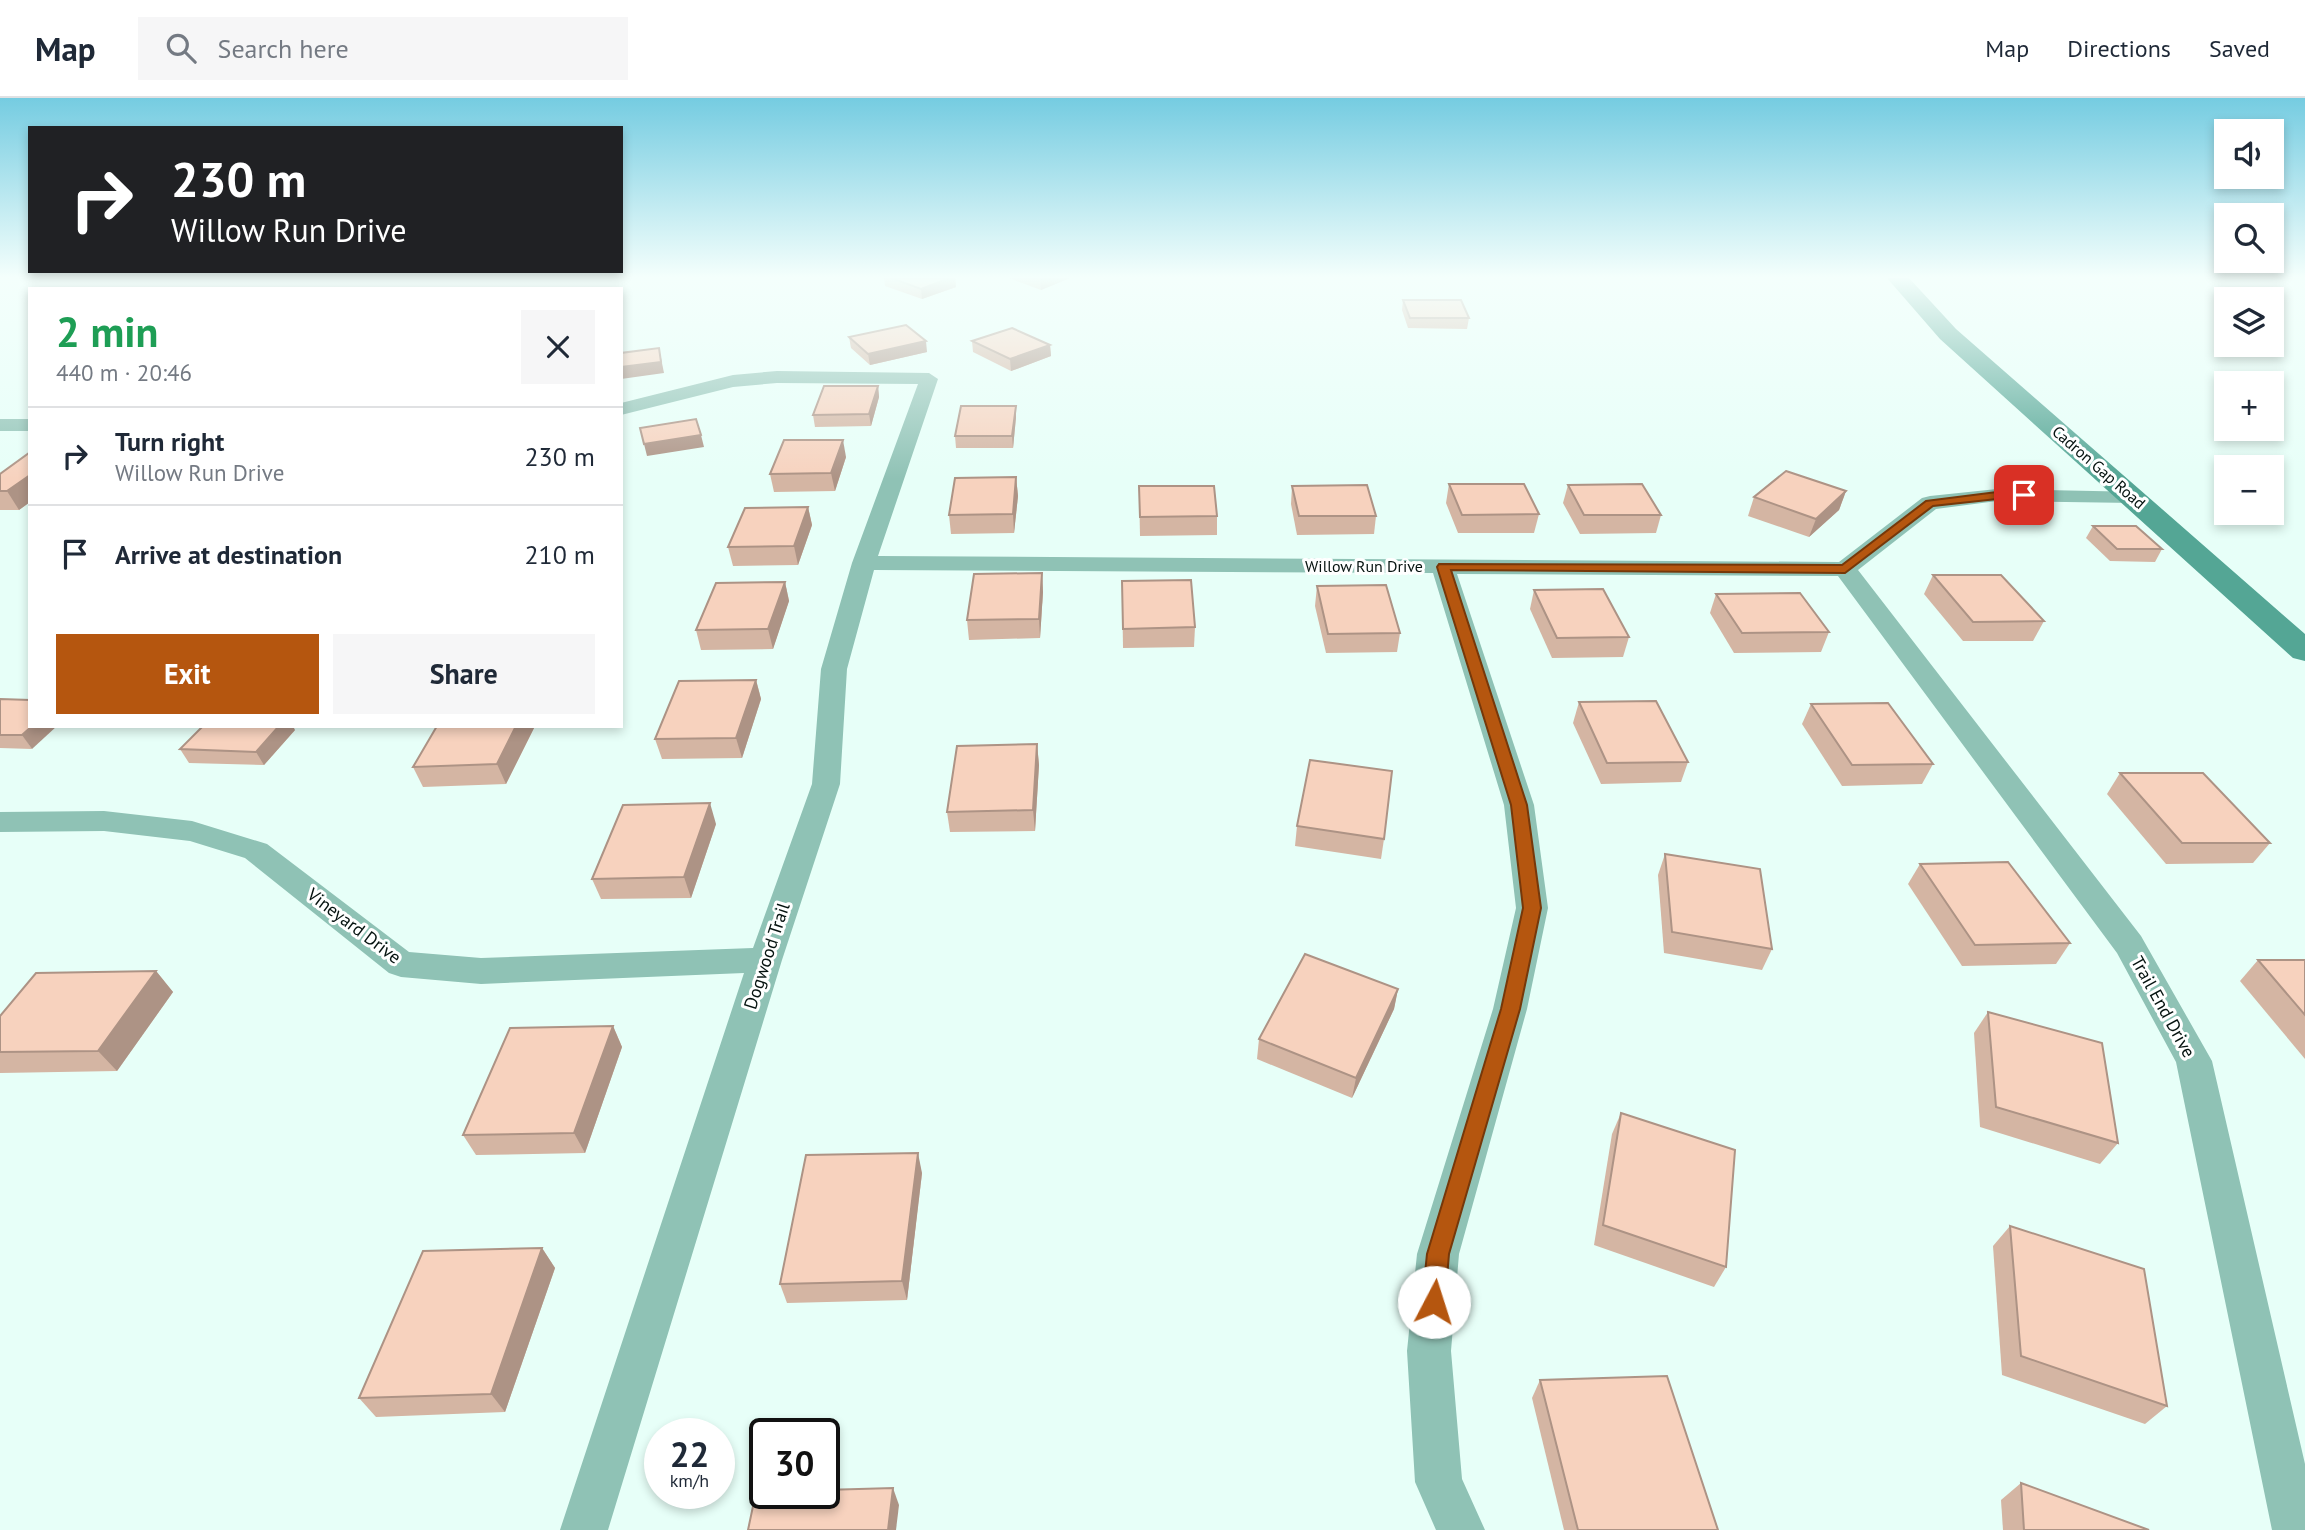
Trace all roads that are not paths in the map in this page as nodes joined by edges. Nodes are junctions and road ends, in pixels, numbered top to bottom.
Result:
1 (1960, 345) edge
2 (623, 408) edge
3 (0, 425) edge
4 (28, 425) edge
5 (2134, 497) junction
6 (864, 563) junction
7 (1443, 567) junction
8 (1845, 569) junction
9 (2305, 651) edge
10 (0, 822) edge
11 (765, 960) junction
12 (584, 1530) edge
13 (1461, 1530) edge
14 (2296, 1530) edge

1 - 5 street, Cadron Gap Road
2 - 6 street, Dogwood Trail
3 - 4 street
5 - 8 street
5 - 9 street, Cadron Gap Road
6 - 7 street, Willow Run Drive
6 - 11 street, Dogwood Trail
7 - 8 street, Willow Run Drive
7 - 13 street
8 - 14 street, Trail End Drive
10 - 11 street, Vineyard Drive
11 - 12 street, Dogwood Trail

